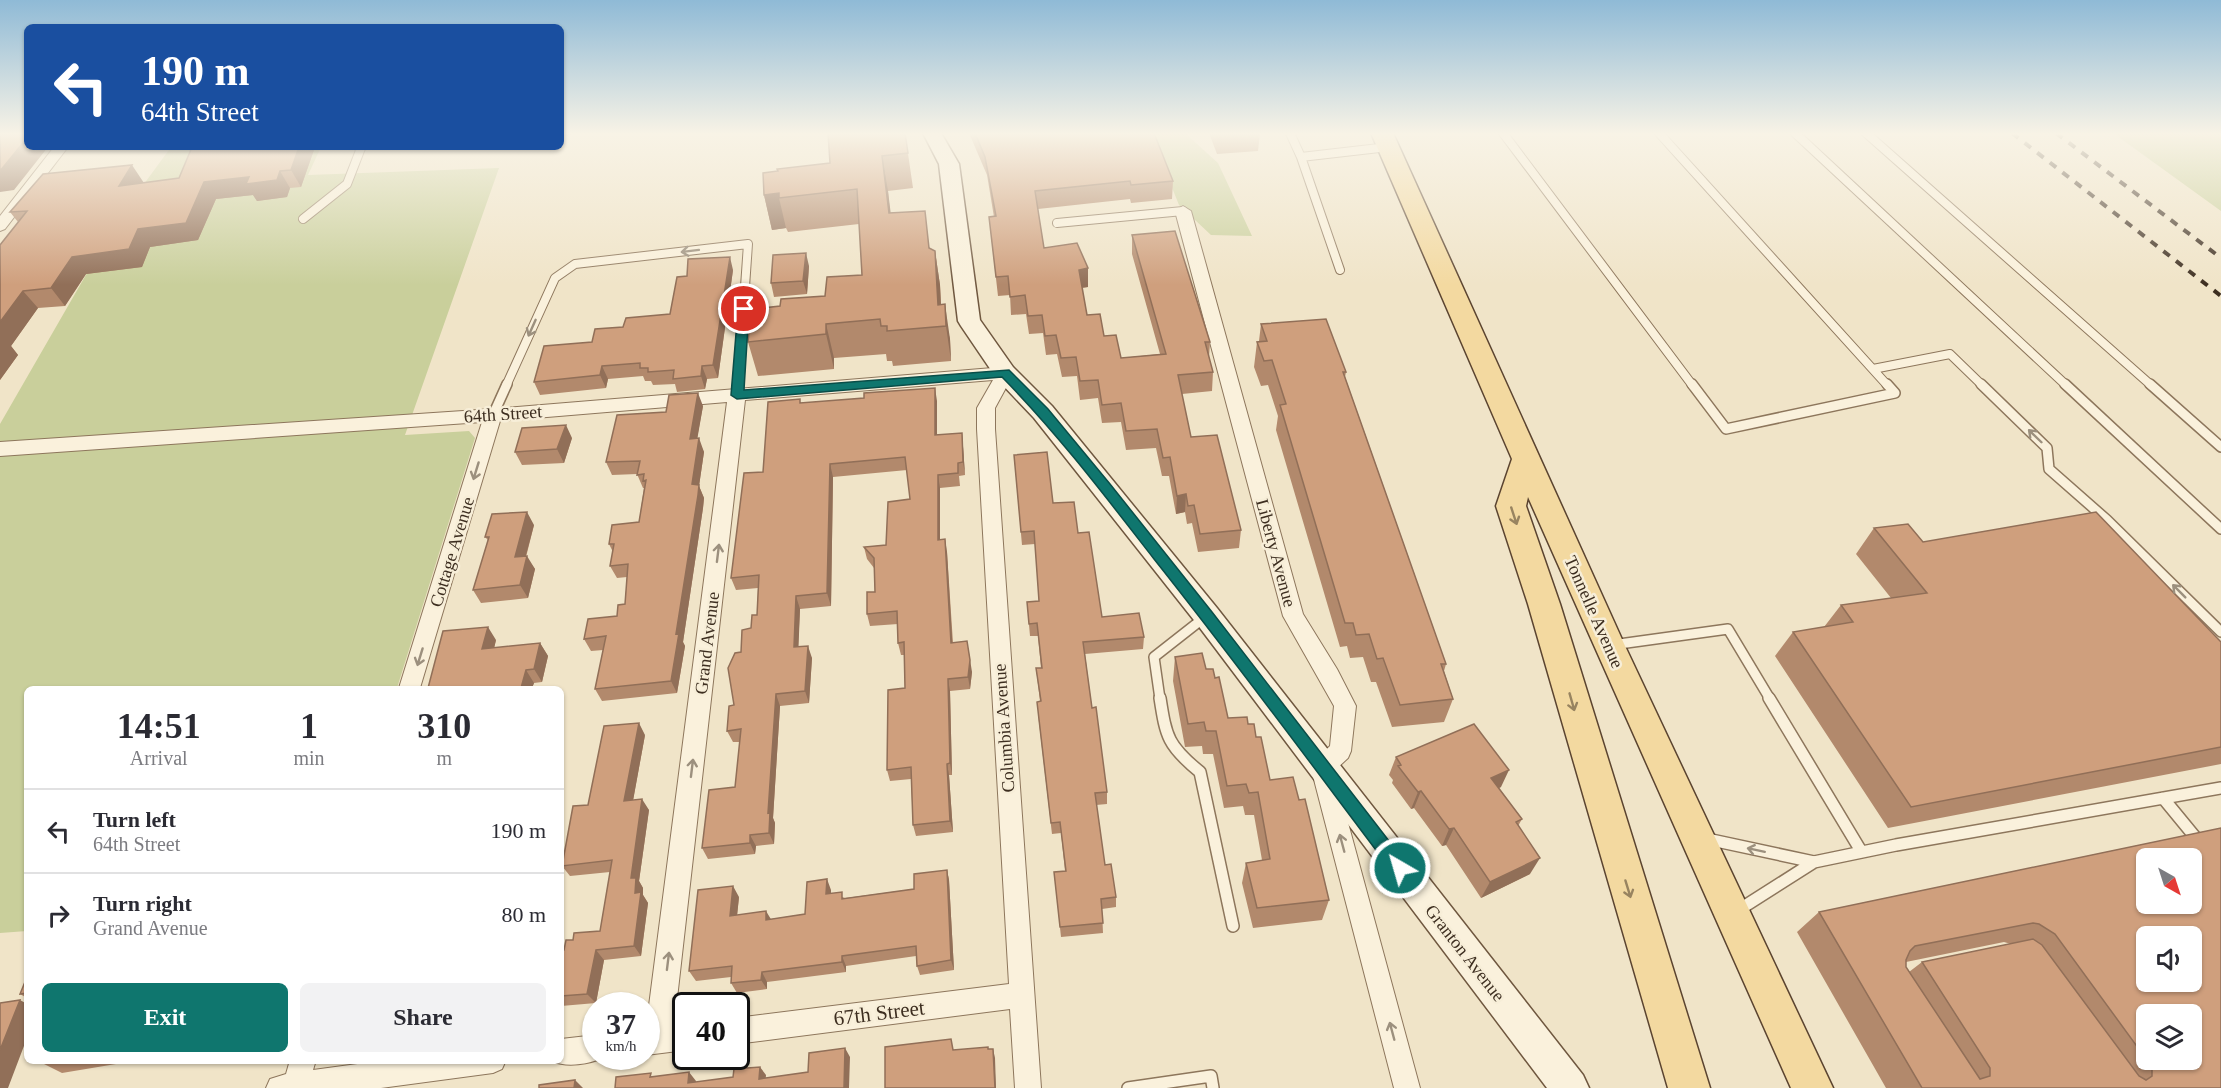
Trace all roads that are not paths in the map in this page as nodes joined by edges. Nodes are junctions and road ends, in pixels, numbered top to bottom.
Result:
1 (32, 184) edge
2 (347, 184) edge
3 (952, 184) edge
4 (1310, 184) edge
5 (1404, 184) edge
6 (1541, 184) edge
7 (1705, 184) edge
8 (1850, 184) edge
9 (1923, 184) edge
10 (18, 202) junction
11 (0, 203) edge
12 (1183, 211) joint
13 (303, 219) dead end
14 (1058, 223) dead end
15 (0, 226) edge
16 (1340, 270) dead end
17 (1873, 369) junction
18 (1005, 373) junction
19 (737, 395) junction
20 (493, 415) junction
21 (2221, 447) edge
22 (0, 449) edge
23 (1526, 460) junction
24 (2221, 529) edge
25 (1207, 616) junction
26 (2221, 632) edge
27 (1609, 646) junction
28 (411, 686) edge
29 (1322, 768) junction
30 (2221, 788) edge
31 (2163, 798) junction
32 (1698, 837) junction
33 (1861, 851) junction
34 (2206, 851) edge
35 (1814, 862) junction
36 (1733, 914) junction
37 (1233, 926) dead end
38 (659, 992) edge
39 (1021, 995) junction
40 (750, 1029) edge
41 (582, 1050) edge
42 (564, 1052) edge
43 (448, 1064) edge
44 (292, 1078) edge
45 (1028, 1088) edge
46 (1128, 1088) edge
47 (1213, 1088) edge
48 (1407, 1088) edge
49 (1569, 1088) edge
50 (1689, 1088) edge
51 (1812, 1088) edge

1 - 10 street
2 - 13 lane
3 - 18 street, Granton Avenue
4 - 16 lane
5 - 23 main road, Tonnelle Avenue
6 - 17 lane
7 - 17 lane
8 - 24 lane
9 - 21 lane
10 - 11 street
10 - 15 street
12 - 14 lane
12 - 29 street, Liberty Avenue
26 -> 17 lane
18 - 19 street, 64th Street
18 - 25 street, Granton Avenue
18 - 39 street, Columbia Avenue
19 - 20 street, 64th Street
19 -> 20 lane, Grand Avenue
38 -> 19 street, Grand Avenue
20 - 22 street, 64th Street
20 -> 28 street, Cottage Avenue
23 - 27 main road, Tonnelle Avenue
23 -> 50 main road
25 - 29 street, Granton Avenue
25 - 37 lane
27 - 32 main road, Tonnelle Avenue
27 - 33 lane
48 -> 29 street
29 - 49 street, Granton Avenue
30 - 31 lane
31 - 33 lane
31 - 34 lane
35 -> 32 lane
32 - 36 main road, Tonnelle Avenue
33 - 35 lane
35 - 36 lane
36 - 51 main road, Tonnelle Avenue
39 - 40 street, 67th Street
39 - 45 street, Columbia Avenue
41 - 42 street
43 - 44 street
46 - 47 lane

